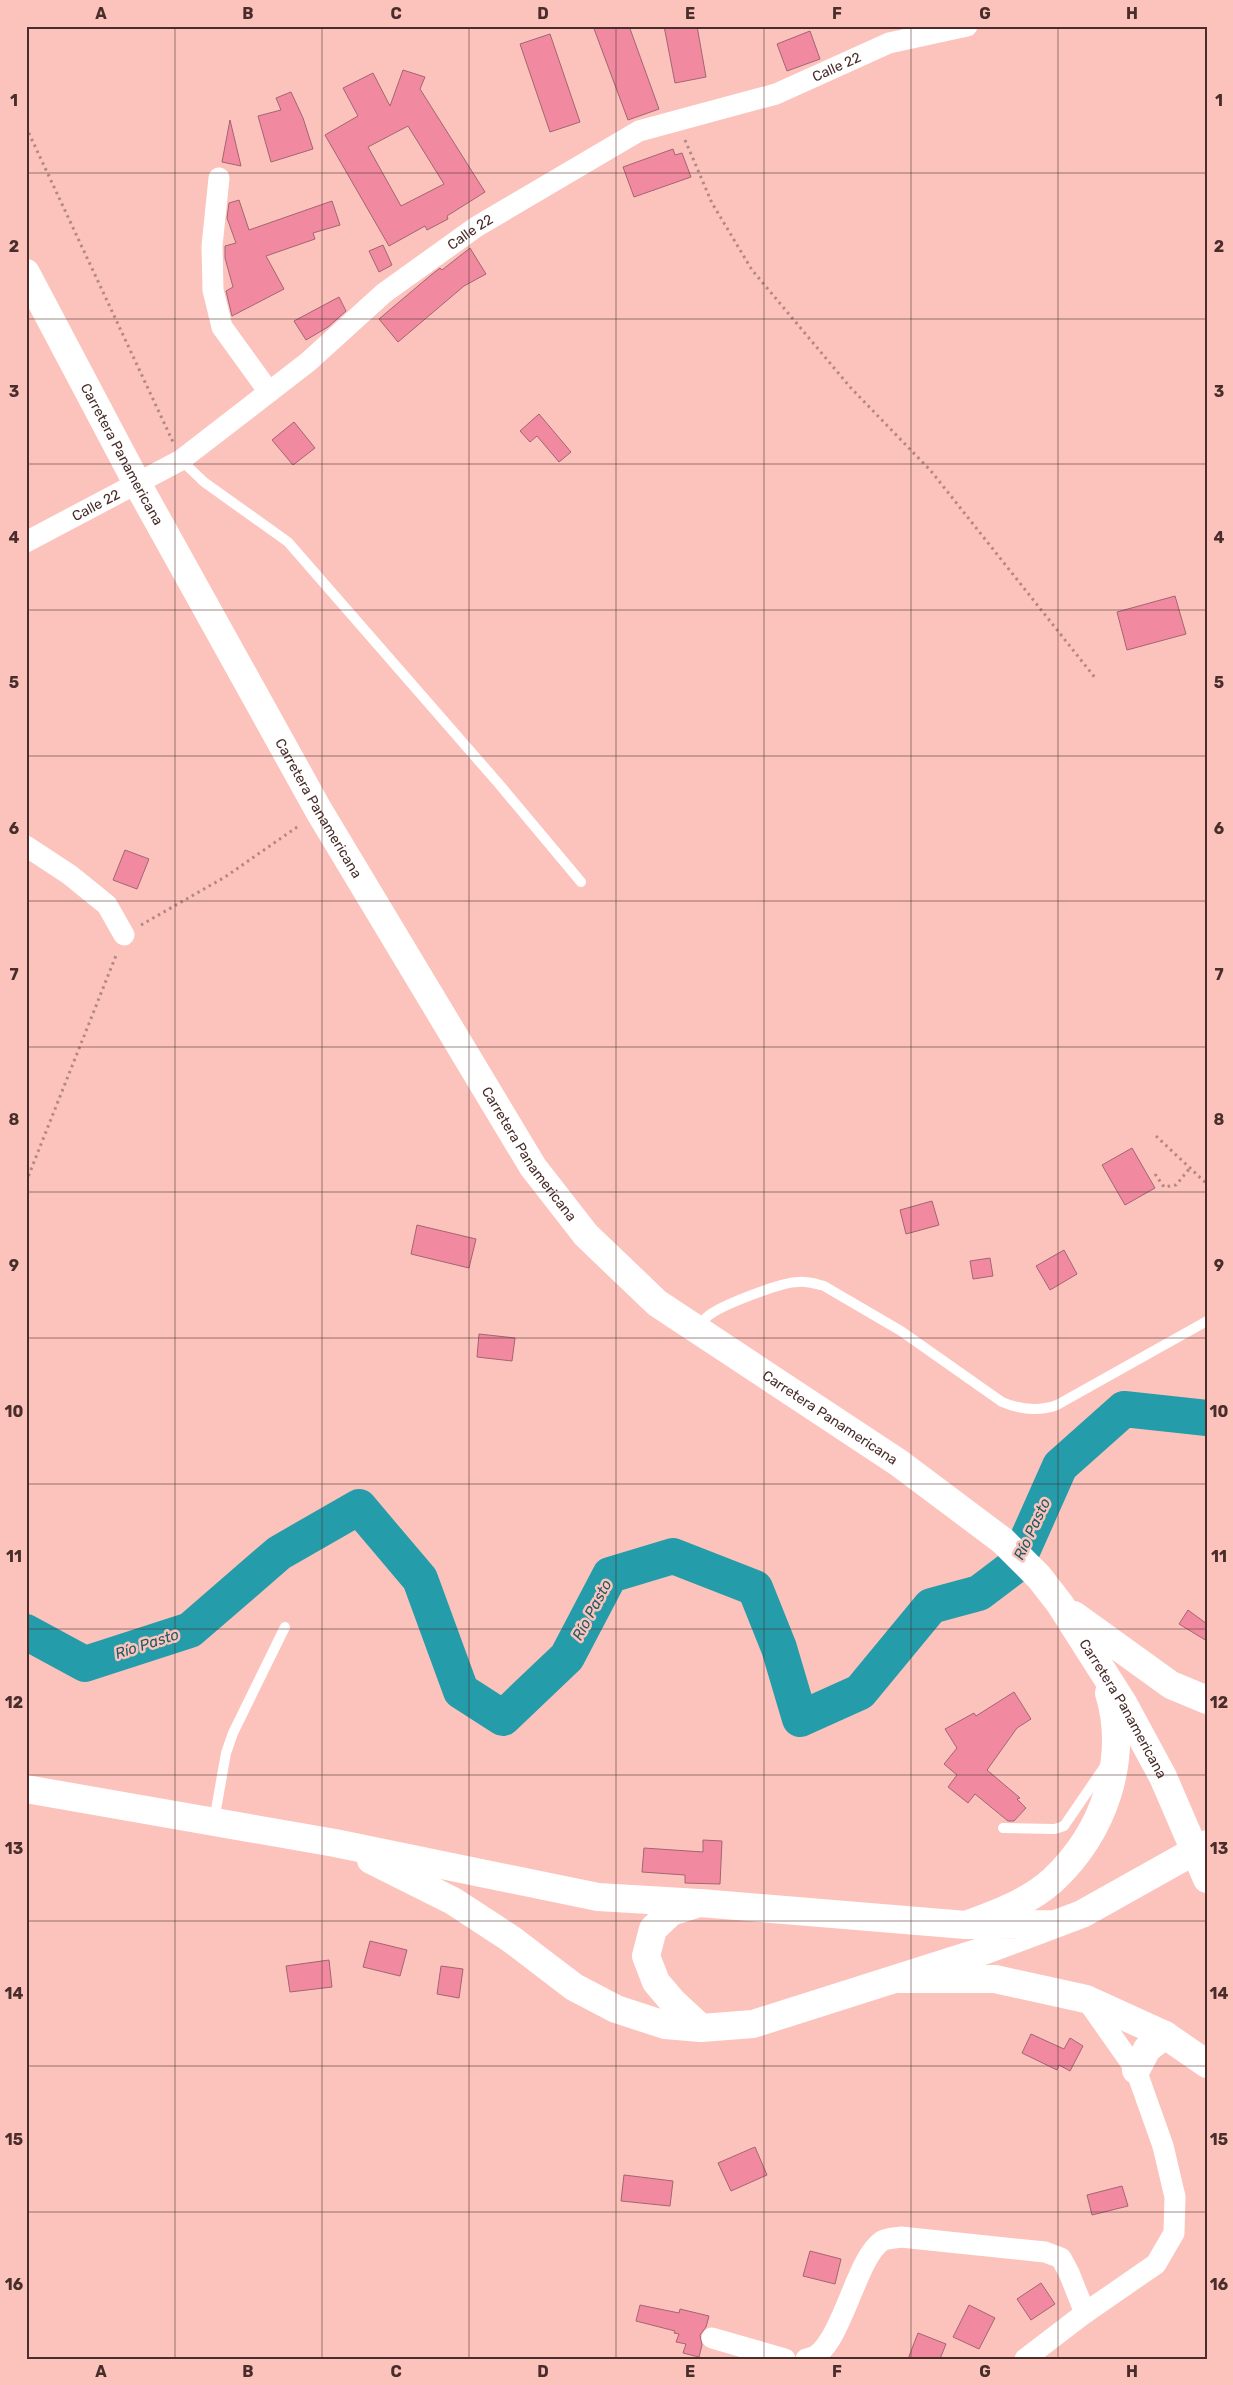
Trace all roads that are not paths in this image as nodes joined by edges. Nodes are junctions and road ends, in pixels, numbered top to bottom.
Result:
1 (967, 26) edge
2 (220, 178) dead end
3 (26, 273) edge
4 (269, 392) junction
5 (181, 460) junction
6 (138, 484) junction
7 (26, 542) edge
8 (26, 846) edge
9 (581, 882) dead end
10 (124, 935) road end
11 (1207, 1321) edge
12 (698, 1331) junction
13 (1060, 1604) junction
14 (285, 1627) dead end
15 (1104, 1672) junction
16 (1207, 1700) edge
17 (1117, 1749) junction
18 (26, 1788) edge
19 (214, 1822) junction
20 (1003, 1828) dead end
21 (336, 1843) junction
22 (1207, 1844) edge
23 (1207, 1879) edge
24 (700, 1903) junction
25 (1055, 1924) junction
26 (966, 1925) junction
27 (901, 1979) junction
28 (1086, 1999) junction
29 (701, 2028) junction
30 (1165, 2035) junction
31 (1207, 2064) edge
32 (1136, 2070) junction
33 (1085, 2313) junction
34 (712, 2338) dead end
35 (786, 2359) edge
36 (806, 2359) edge
37 (1026, 2359) edge

1 - 4 street, Calle 22
2 - 4 street
3 - 6 main road, Carretera Panamericana
4 - 5 street, Calle 22
5 - 6 street, Calle 22
5 - 9 lane
6 - 7 street, Calle 22
6 - 12 main road, Carretera Panamericana
8 - 10 street
11 - 12 lane
12 - 13 main road, Carretera Panamericana
13 - 15 main road, Carretera Panamericana
13 - 16 main road
14 - 19 lane
15 - 17 main road
15 - 23 main road, Carretera Panamericana
17 - 20 lane
17 - 26 main road
18 - 19 main road
19 - 21 main road
21 - 24 main road
21 - 29 main road
22 - 25 main road
24 - 26 main road
24 - 29 main road
25 - 26 main road
25 - 27 main road
27 - 28 main road
27 - 29 main road
28 - 30 main road
28 - 32 street
30 - 31 main road
30 - 32 main road
32 - 33 street
33 - 36 street
33 - 37 street
34 - 35 street

